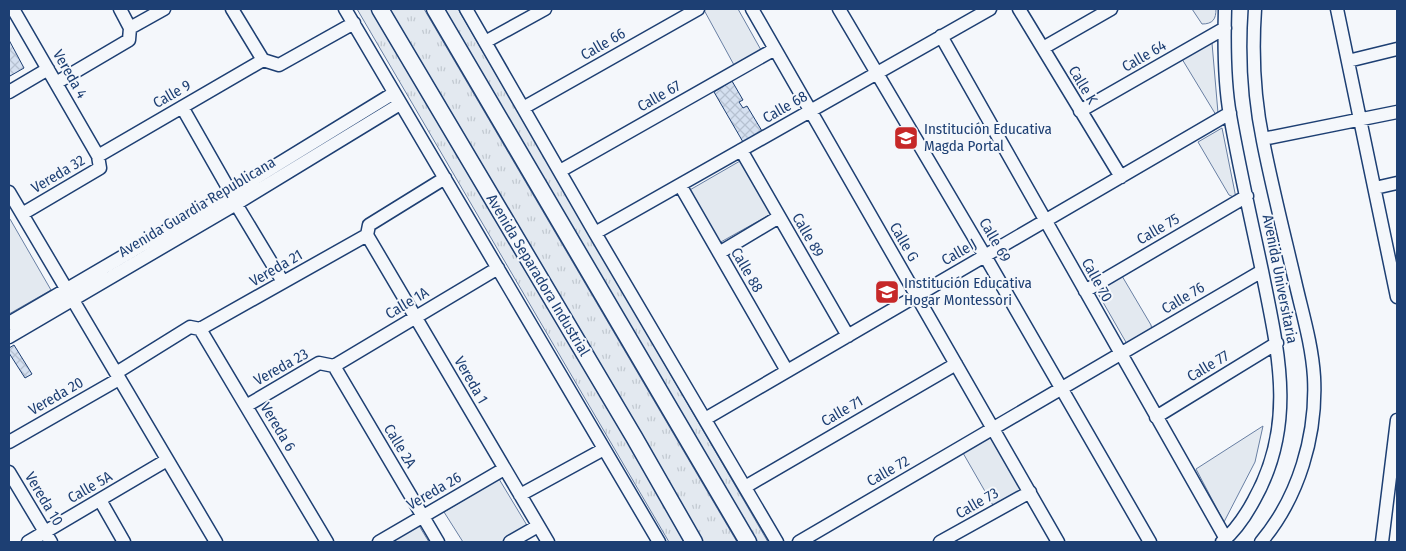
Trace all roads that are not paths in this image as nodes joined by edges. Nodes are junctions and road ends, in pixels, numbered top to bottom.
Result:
1 (13, 9) edge
2 (120, 9) edge
3 (164, 9) edge
4 (232, 9) edge
5 (345, 9) edge
6 (380, 9) edge
7 (435, 9) edge
8 (466, 9) edge
9 (545, 9) edge
10 (698, 9) edge
11 (752, 9) edge
12 (841, 9) edge
13 (990, 9) edge
14 (1019, 9) edge
15 (1225, 9) edge
16 (1255, 9) edge
17 (1338, 9) edge
18 (1106, 10) edge
19 (354, 23) junction
20 (130, 28) junction
21 (1225, 28) junction
22 (941, 36) junction
23 (485, 42) junction
24 (1042, 48) junction
25 (775, 49) junction
26 (1397, 50) edge
27 (263, 60) junction
28 (1348, 60) junction
29 (48, 69) junction
30 (877, 73) junction
31 (56, 83) junction
32 (9, 92) edge
33 (397, 98) junction
34 (182, 107) junction
35 (523, 108) junction
36 (810, 111) junction
37 (1080, 111) junction
38 (1397, 112) edge
39 (1230, 113) junction
40 (1361, 120) junction
41 (1262, 140) junction
42 (741, 150) junction
43 (98, 156) junction
44 (560, 171) junction
45 (1121, 177) junction
46 (445, 178) junction
47 (1397, 183) edge
48 (680, 185) junction
49 (1374, 188) junction
50 (9, 192) edge
51 (1247, 196) junction
52 (234, 198) junction
53 (16, 210) edge
54 (779, 217) junction
55 (1045, 221) junction
56 (595, 233) junction
57 (367, 235) junction
58 (1392, 246) edge
59 (719, 252) junction
60 (985, 256) junction
61 (498, 268) junction
62 (1262, 271) junction
63 (283, 282) junction
64 (1085, 291) junction
65 (69, 294) junction
66 (916, 296) junction
67 (1397, 297) edge
68 (416, 318) junction
69 (9, 323) edge
70 (200, 329) junction
71 (848, 336) junction
72 (9, 337) edge
73 (1276, 343) junction
74 (1120, 354) junction
75 (956, 364) junction
76 (334, 366) junction
77 (787, 371) junction
78 (118, 376) junction
79 (1061, 388) junction
80 (246, 406) junction
81 (1156, 416) junction
82 (705, 419) junction
83 (1397, 420) edge
84 (994, 428) junction
85 (9, 442) edge
86 (604, 449) junction
87 (167, 460) junction
88 (504, 469) junction
89 (9, 472) edge
90 (745, 487) junction
91 (1030, 492) junction
92 (520, 496) junction
93 (100, 500) junction
94 (423, 517) junction
95 (538, 526) junction
96 (48, 537) edge
97 (1224, 541) edge
98 (28, 542) edge
99 (124, 542) edge
100 (216, 542) edge
101 (327, 542) edge
102 (379, 542) edge
103 (438, 542) edge
104 (510, 542) edge
105 (548, 542) edge
106 (659, 542) edge
107 (694, 542) edge
108 (748, 542) edge
109 (777, 542) edge
110 (799, 542) edge
111 (940, 542) edge
112 (1058, 542) edge
113 (1150, 542) edge
114 (1260, 542) edge
115 (1382, 542) edge

1 - 29 street, Vereda 4
2 - 20 street
3 - 20 street
4 - 27 street
5 - 19 street, Avenida Separadora Industrial
6 - 107 main road, Avenida Separadora Industrial
7 - 108 main road
8 - 23 street
9 - 23 street
10 - 35 street, Calle 66
11 - 25 street, Calle G
12 - 30 street, Calle 69
13 - 22 street, Calle 68
14 - 24 street, Calle K
15 - 21 street, Avenida Universitaria
16 - 41 street, Avenida Universitaria
17 - 28 street
18 - 24 street
19 - 27 street
19 - 33 street, Avenida Separadora Industrial
20 - 31 street
21 - 37 street, Calle 64
21 - 39 street, Avenida Universitaria
22 - 30 street, Calle 68
22 - 55 street, Calle 70
23 - 35 street
24 - 37 street, Calle K
25 - 36 street, Calle G
25 - 44 street, Calle 67
26 - 28 street
27 - 34 street, Calle 9
28 - 40 street
29 - 31 street, Vereda 4
29 - 32 street
30 - 36 street, Calle 68
30 - 60 street, Calle 69
31 - 43 street, Vereda 4
33 - 46 street, Avenida Separadora Industrial
33 - 52 street, Avenida Guardia Republicana
34 - 43 street, Calle 9
34 - 52 street
35 - 44 street
36 - 42 street, Calle 68
36 - 66 street, Calle G
37 - 45 street, Calle K
38 - 40 street
39 - 45 street, Calle J
39 - 51 street, Avenida Universitaria
40 - 41 street
40 - 49 street
41 - 114 street, Avenida Universitaria
42 - 48 street, Calle 68
42 - 54 street, Calle 89
43 - 53 street, Vereda 32
44 - 56 street
45 - 55 street, Calle J
46 - 57 street, Vereda 21
46 - 61 street, Avenida Separadora Industrial
47 - 49 street
48 - 56 street, Calle 68
48 - 59 street, Calle 88
49 - 58 street
50 - 53 street
51 - 62 street, Avenida Universitaria
51 - 64 street, Calle 75
52 - 63 street
52 - 65 street, Avenida Guardia Republicana
53 - 65 street
54 - 59 street
54 - 71 street, Calle 89
55 - 60 street, Calle J
55 - 64 street, Calle 70
56 - 82 street
57 - 63 street, Vereda 21
57 - 68 street, Vereda 1
58 - 67 street
59 - 77 street, Calle 88
60 - 66 street, Calle J
60 - 79 street, Calle 69
61 - 68 street, Calle 1A
61 - 86 street, Avenida Separadora Industrial
62 - 73 street, Avenida Universitaria
62 - 74 street, Calle 76
63 - 70 street, Vereda 21
64 - 74 street, Calle 70
65 - 69 street, Avenida Guardia Republicana
65 - 72 street, Avenida Guardia Republicana
65 - 78 street
66 - 71 street, Calle J
66 - 75 street, Calle G
68 - 76 street, Calle 1A
68 - 88 street, Vereda 1
70 - 78 street, Vereda 21
70 - 80 street, Vereda 6
71 - 77 street, Calle J
73 - 81 street, Calle 77
73 - 97 street, Avenida Universitaria
74 - 79 street, Calle 76
74 - 81 street, Calle 70
75 - 84 street, Calle G
75 - 90 street, Calle 71
76 - 80 street, Vereda 23
76 - 94 street, Calle 2A
77 - 82 street, Calle J
78 - 85 street, Vereda 20
78 - 87 street
79 - 84 street, Calle 72
79 - 113 street, Calle 69
80 - 101 street, Vereda 6
81 - 97 street, Calle 70
82 - 90 street
83 - 115 street
84 - 91 street, Calle G
84 - 110 street, Calle 72
86 - 92 street
86 - 106 street, Avenida Separadora Industrial
87 - 93 street, Calle 5A
87 - 100 street
88 - 92 street, Vereda 1
88 - 94 street, Vereda 26
89 - 96 street, Vereda 10
90 - 109 street
91 - 111 street, Calle 73
91 - 112 street, Calle G
92 - 95 street, Vereda 1
93 - 96 street, Calle 5A
93 - 99 street
94 - 102 street, Vereda 26
94 - 103 street, Calle 2A
95 - 104 street
95 - 105 street, Vereda 1
96 - 98 street, Calle 5A

